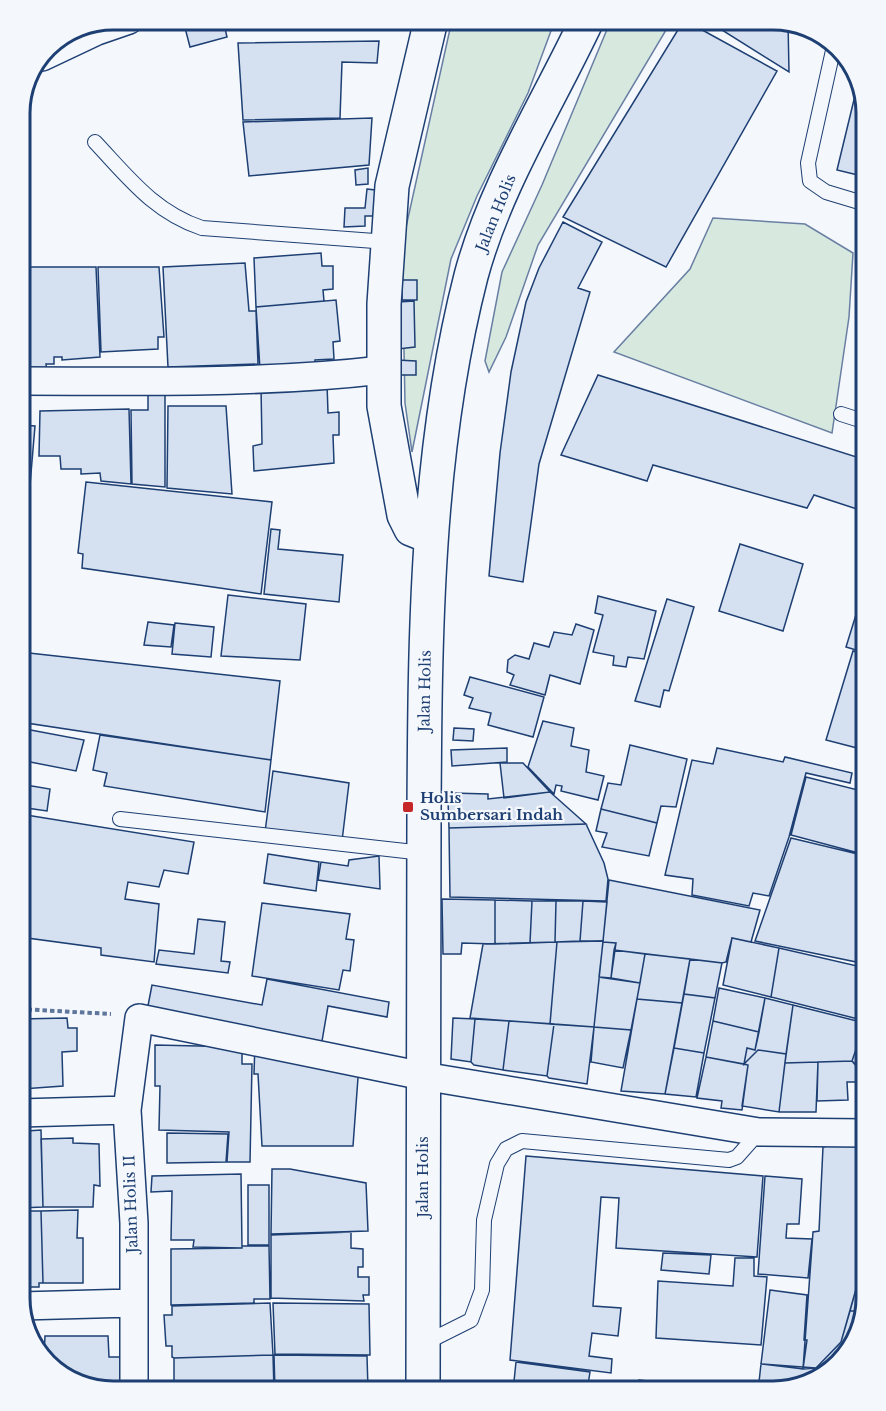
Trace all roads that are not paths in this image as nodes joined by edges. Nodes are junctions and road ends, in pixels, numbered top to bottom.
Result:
1 (429, 30) edge
2 (582, 30) edge
3 (93, 33) edge
4 (63, 47) edge
5 (832, 54) edge
6 (95, 142) dead end
7 (856, 201) edge
8 (388, 242) junction
9 (382, 369) junction
10 (30, 381) edge
11 (841, 414) dead end
12 (856, 419) edge
13 (431, 537) junction
14 (120, 819) dead end
15 (423, 853) junction
16 (423, 1076) junction
17 (127, 1110) junction
18 (30, 1113) edge
19 (759, 1132) junction
20 (856, 1133) edge
21 (132, 1303) junction
22 (31, 1306) edge
23 (423, 1344) junction
24 (134, 1381) edge
25 (423, 1381) edge

1 - 8 street
2 - 13 street, Jalan Holis
3 - 4 street
5 - 7 lane
6 - 8 lane
8 - 9 street
9 - 10 street
9 - 13 street
11 - 12 lane
13 - 15 street, Jalan Holis
14 - 15 lane
15 - 16 street, Jalan Holis
16 - 17 street, Jalan Holis II
16 - 19 street
16 - 23 street, Jalan Holis
17 - 18 street
17 - 21 street, Jalan Holis II
19 - 20 street
19 - 23 lane
21 - 22 street
21 - 24 street, Jalan Holis II
23 - 25 street, Jalan Holis

